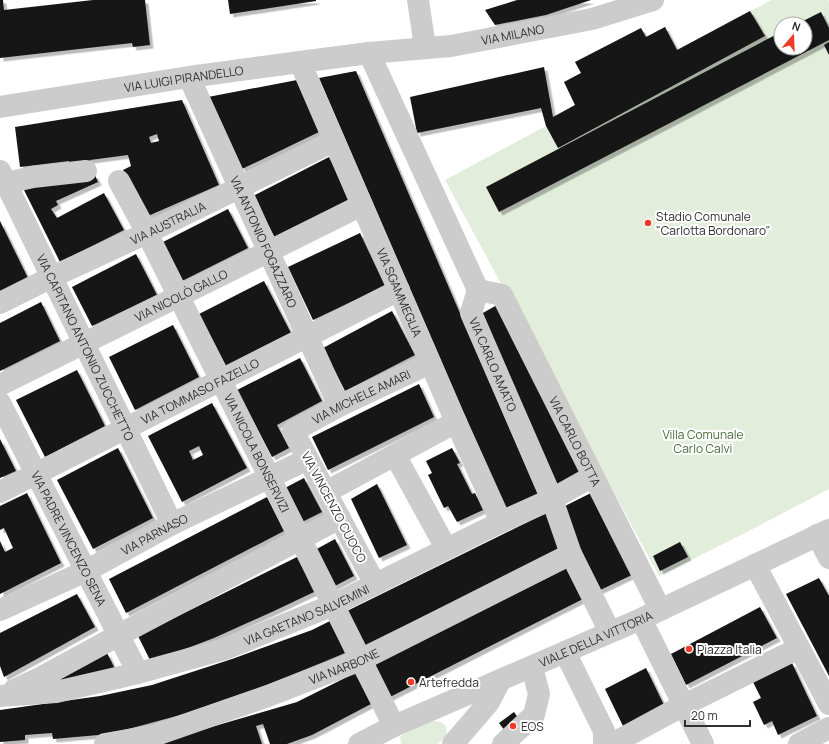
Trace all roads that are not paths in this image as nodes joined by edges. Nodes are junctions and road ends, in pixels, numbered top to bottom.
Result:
1 (418, 0) edge
2 (653, 0) edge
3 (425, 47) junction
4 (369, 53) junction
5 (300, 62) junction
6 (189, 77) junction
7 (0, 107) edge
8 (334, 141) junction
9 (86, 171) dead end
10 (119, 181) dead end
11 (4, 184) edge
12 (239, 187) junction
13 (362, 205) junction
14 (147, 233) junction
15 (269, 252) junction
16 (52, 277) junction
17 (399, 290) junction
18 (478, 290) junction
19 (178, 296) junction
20 (0, 303) edge
21 (307, 336) junction
22 (84, 343) junction
23 (430, 362) junction
24 (221, 381) junction
25 (0, 385) edge
26 (0, 403) edge
27 (339, 406) junction
28 (456, 422) junction
29 (126, 428) junction
30 (293, 431) joint
31 (395, 456) junction
32 (308, 459) junction
33 (36, 474) junction
34 (593, 476) junction
35 (269, 477) junction
36 (0, 492) edge
37 (326, 492) junction
38 (552, 498) junction
39 (340, 518) junction
40 (501, 522) junction
41 (172, 524) junction
42 (823, 533) edge
43 (300, 539) junction
44 (446, 548) junction
45 (571, 554) junction
46 (829, 558) edge
47 (755, 565) junction
48 (86, 571) junction
49 (376, 584) junction
50 (333, 605) junction
51 (660, 609) junction
52 (0, 610) edge
53 (641, 619) junction
54 (610, 632) junction
55 (119, 635) junction
56 (799, 648) junction
57 (566, 652) junction
58 (361, 660) junction
59 (532, 667) junction
60 (138, 673) junction
61 (500, 681) junction
62 (0, 696) edge
63 (829, 704) edge
64 (684, 705) junction
65 (394, 726) junction
66 (829, 728) edge
67 (371, 742) edge
68 (105, 744) edge
69 (453, 744) edge
70 (503, 744) edge
71 (604, 744) edge
72 (612, 744) edge
73 (703, 744) edge
74 (798, 744) edge

1 - 3 street
2 - 3 street, VIA MILANO
3 - 4 street, VIA MILANO
4 - 5 street, VIA LUIGI PIRANDELLO
4 - 18 street
5 - 6 street, VIA LUIGI PIRANDELLO
5 - 8 street, VIA SGAMMEGLIA
6 - 7 street, VIA LUIGI PIRANDELLO
6 - 12 street, VIA ANTONIO FOGAZZARO
8 - 12 street, VIA AUSTRALIA
8 - 13 street, VIA SGAMMEGLIA
9 - 11 street
10 - 14 street, VIA NICOLA BONSERVIZI
11 - 16 street, VIA CAPITANO ANTONIO ZUCCHETTO
12 - 14 street, VIA AUSTRALIA
12 - 15 street, VIA ANTONIO FOGAZZARO
13 - 15 street, VIA NICOLÒ GALLO
13 - 17 street, VIA SGAMMEGLIA
14 - 16 street, VIA AUSTRALIA
14 - 19 street, VIA NICOLA BONSERVIZI
15 - 19 street, VIA NICOLÒ GALLO
15 - 21 street, VIA ANTONIO FOGAZZARO
16 - 20 street, VIA AUSTRALIA
16 - 22 street, VIA CAPITANO ANTONIO ZUCCHETTO
17 - 21 street, VIA TOMMASO FAZELLO
17 - 23 street, VIA SGAMMEGLIA
18 - 34 street, VIA CARLO BOTTA
18 - 38 street, VIA CARLO AMATO
19 - 22 street, VIA NICOLÒ GALLO
19 - 24 street, VIA NICOLA BONSERVIZI
21 - 24 street, VIA TOMMASO FAZELLO
21 - 27 street, VIA ANTONIO FOGAZZARO
22 - 25 street, VIA NICOLÒ GALLO
22 - 29 street, VIA CAPITANO ANTONIO ZUCCHETTO
23 - 27 street, VIA MICHELE AMARI
23 - 28 street, VIA SGAMMEGLIA
24 - 29 street, VIA TOMMASO FAZELLO
24 - 35 street, VIA NICOLA BONSERVIZI
26 - 33 street, VIA PADRE VINCENZO SENA
27 - 30 street, VIA MICHELE AMARI
28 - 31 street
28 - 40 street, VIA SGAMMEGLIA
29 - 33 street, VIA TOMMASO FAZELLO
29 - 41 street, VIA CAPITANO ANTONIO ZUCCHETTO
30 - 32 street, VIA VINCENZO CUOCO
31 - 37 street
31 - 44 street
32 - 35 street, VIA PARNASO
32 - 37 street, VIA VINCENZO CUOCO
33 - 36 street, VIA TOMMASO FAZELLO
33 - 48 street, VIA PADRE VINCENZO SENA
34 - 38 street, VIA GAETANO SALVEMINI
34 - 51 street, VIA CARLO BOTTA
35 - 41 street, VIA PARNASO
35 - 43 street, VIA NICOLA BONSERVIZI
37 - 39 street, VIA VINCENZO CUOCO
38 - 40 street, VIA GAETANO SALVEMINI
38 - 45 street, VIA CARLO AMATO
39 - 43 street
39 - 49 street, VIA VINCENZO CUOCO
40 - 44 street, VIA GAETANO SALVEMINI
41 - 48 street, VIA PARNASO
42 - 46 street
42 - 47 street, VIALE DELLA VITTORIA
43 - 50 street, VIA NICOLA BONSERVIZI
43 - 55 street
44 - 49 street, VIA GAETANO SALVEMINI
45 - 54 street, VIA CARLO AMATO
45 - 58 street, VIA NARBONE
47 - 51 street, VIALE DELLA VITTORIA
47 - 56 street
48 - 52 street, VIA PARNASO
48 - 55 street, VIA PADRE VINCENZO SENA
49 - 50 street, VIA GAETANO SALVEMINI
50 - 58 street, VIA NICOLA BONSERVIZI
50 - 60 street, VIA GAETANO SALVEMINI
51 - 53 street, VIALE DELLA VITTORIA
53 - 54 street, VIALE DELLA VITTORIA
53 - 64 street
54 - 57 street, VIALE DELLA VITTORIA
55 - 60 street, VIA PADRE VINCENZO SENA
55 - 62 street
56 - 63 street
56 - 64 street
57 - 59 street, VIALE DELLA VITTORIA
57 - 71 street
58 - 65 street, VIA NICOLA BONSERVIZI
58 - 68 street, VIA NARBONE
59 - 61 street, VIALE DELLA VITTORIA
59 - 70 street
60 - 62 street, VIA GAETANO SALVEMINI
61 - 65 street, VIALE DELLA VITTORIA
61 - 69 street
64 - 72 street
64 - 73 street
65 - 67 street, VIALE DELLA VITTORIA
66 - 74 street

